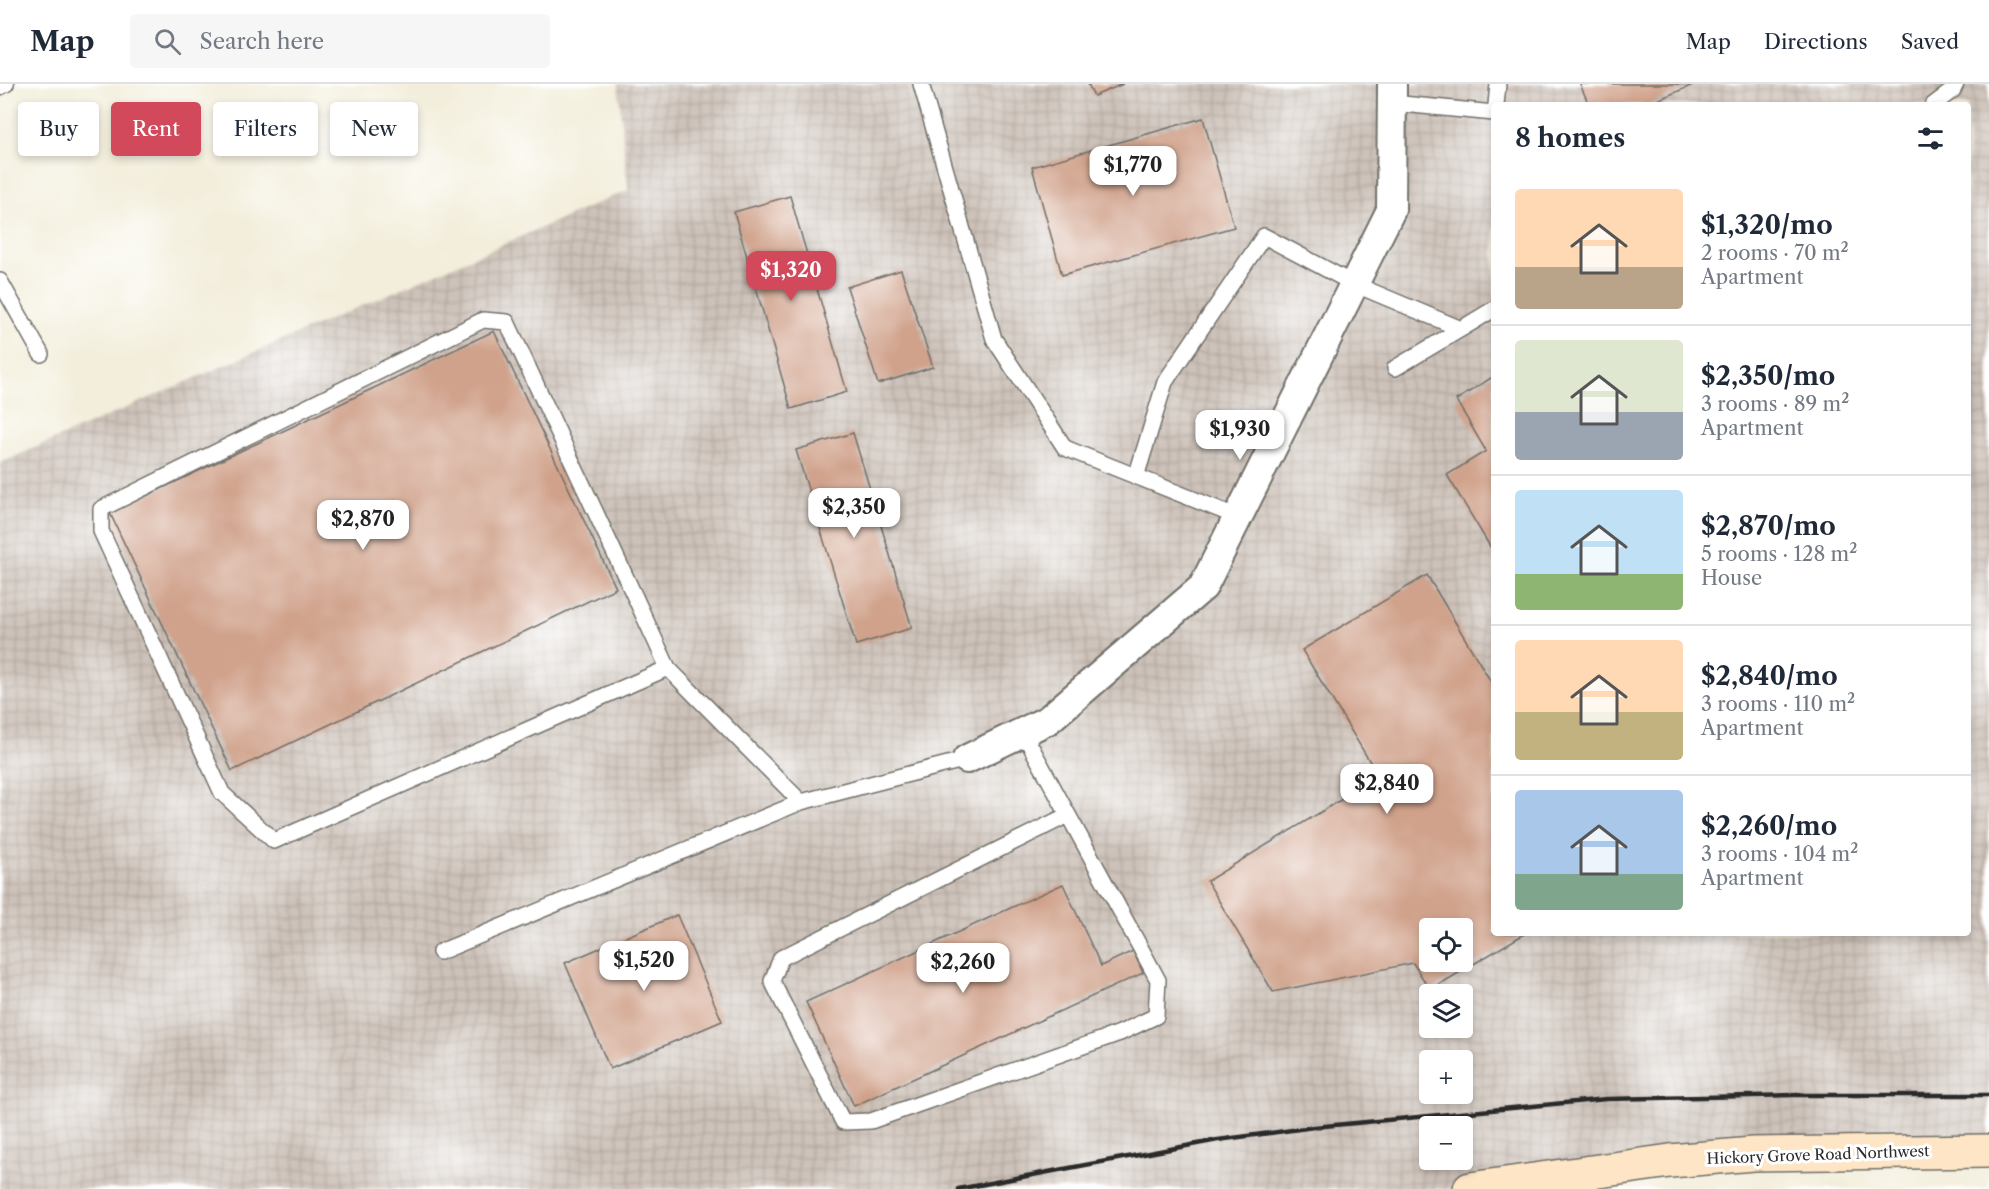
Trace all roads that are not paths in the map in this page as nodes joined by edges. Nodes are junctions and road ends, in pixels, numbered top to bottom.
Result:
1 (6, 84) edge
2 (921, 84) edge
3 (1498, 84) edge
4 (1956, 84) edge
5 (0, 87) edge
6 (1392, 93) edge
7 (1496, 102) edge
8 (1937, 102) edge
9 (1491, 112) edge
10 (0, 281) edge
11 (1354, 284) junction
12 (1491, 311) edge
13 (1461, 329) junction
14 (41, 354) dead end
15 (1395, 368) dead end
16 (1136, 477) junction
17 (1238, 517) junction
18 (668, 668) junction
19 (1023, 732) junction
20 (967, 759) joint
21 (801, 802) junction
22 (1068, 815) junction
23 (440, 952) dead end
24 (1989, 1151) edge
25 (1470, 1189) edge

1 - 5 lane
2 - 16 lane
3 - 7 lane
4 - 8 lane
6 - 9 lane
6 - 11 street
10 - 14 lane
11 - 13 lane
11 - 16 lane
11 - 17 street
12 - 13 lane
13 - 15 lane
16 - 17 lane
17 - 19 street
18 - 18 lane
18 - 21 lane
19 - 20 street
19 - 22 lane
20 - 21 lane
21 - 23 lane
22 - 22 lane
24 - 25 street, Hickory Grove Road Northwest

